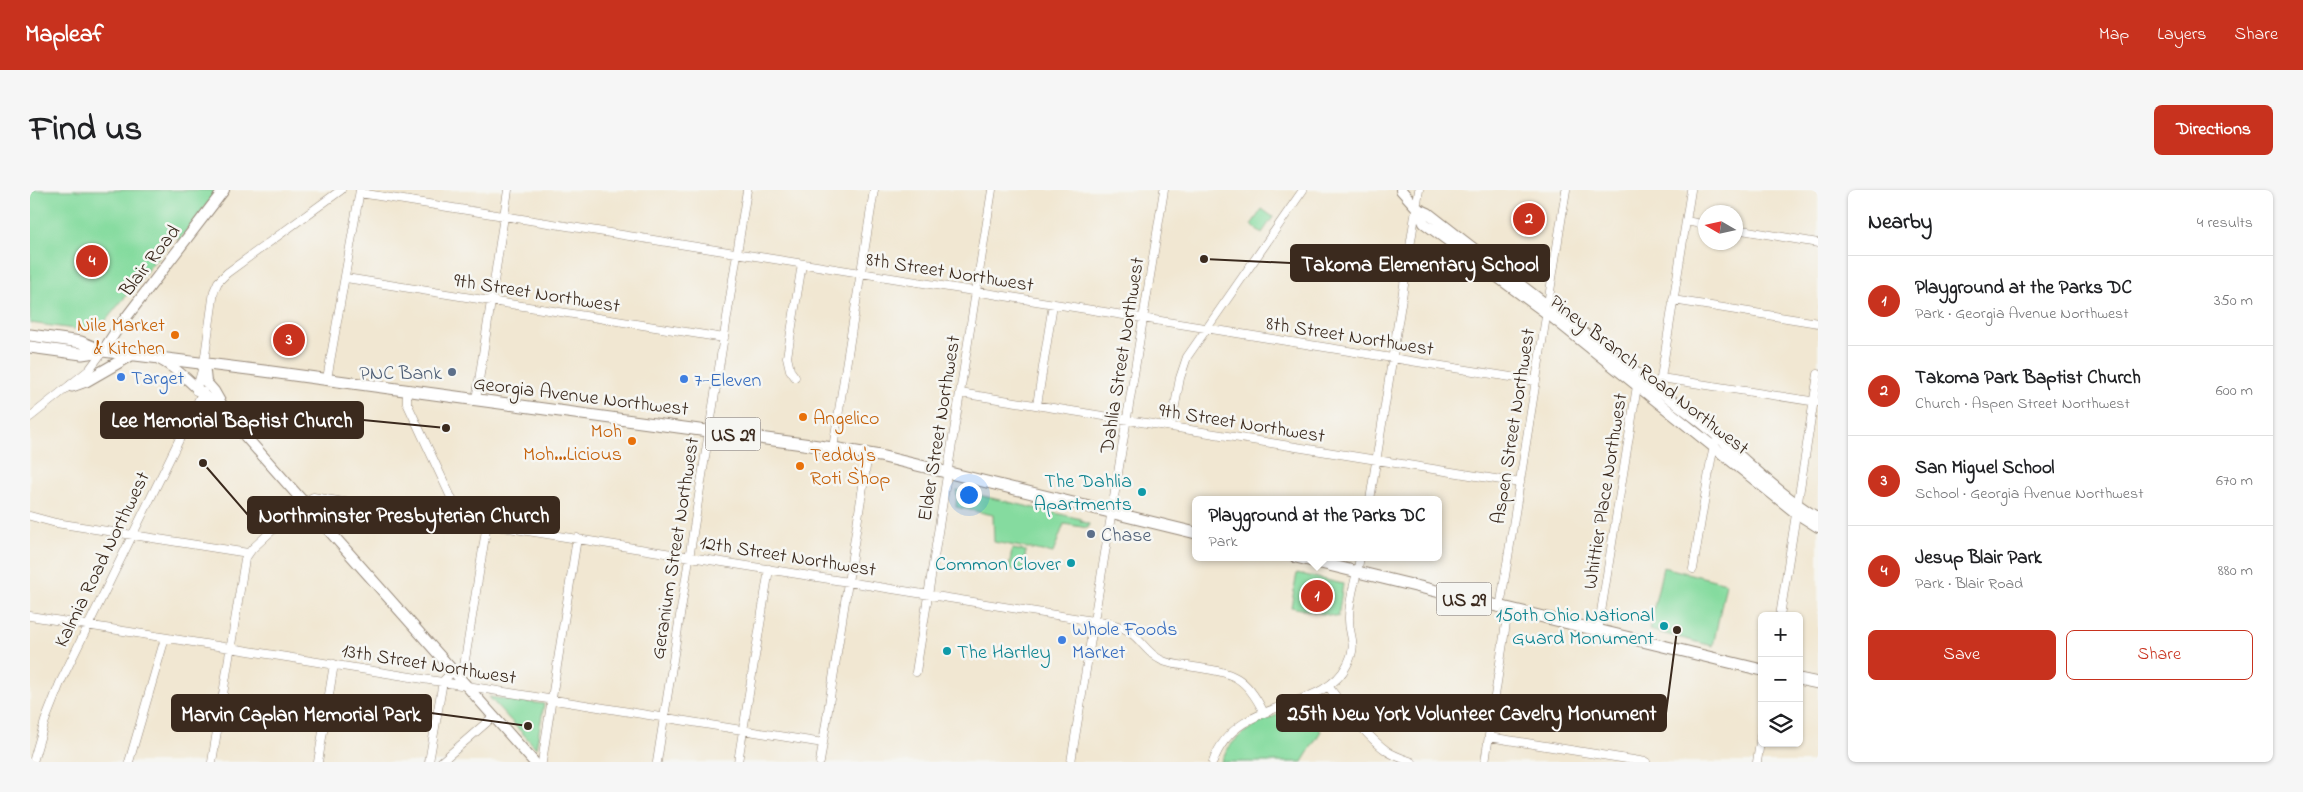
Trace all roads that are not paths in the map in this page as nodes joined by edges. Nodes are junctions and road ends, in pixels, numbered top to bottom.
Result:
1 (224, 190) edge
2 (341, 190) edge
3 (508, 190) edge
4 (747, 190) edge
5 (874, 190) edge
6 (992, 190) edge
7 (1164, 190) edge
8 (1303, 190) edge
9 (1401, 190) edge
10 (1420, 190) edge
11 (1566, 190) edge
12 (1691, 190) edge
13 (360, 192) edge
14 (1417, 208) junction
15 (504, 217) junction
16 (1686, 222) junction
17 (1698, 224) edge
18 (1743, 231) edge
19 (1818, 243) edge
20 (737, 253) junction
21 (802, 264) junction
22 (860, 273) junction
23 (346, 278) junction
24 (976, 292) junction
25 (1674, 300) junction
26 (491, 301) junction
27 (1053, 304) junction
28 (1548, 309) junction
29 (1144, 318) junction
30 (1818, 323) edge
31 (1205, 328) junction
32 (30, 335) edge
33 (724, 338) junction
34 (30, 347) edge
35 (103, 351) junction
36 (133, 354) junction
37 (152, 356) junction
38 (1392, 358) junction
39 (204, 363) junction
40 (1818, 374) edge
41 (795, 377) dead end
42 (1661, 378) junction
43 (327, 379) junction
44 (1536, 381) junction
45 (206, 382) junction
46 (72, 386) junction
47 (1638, 386) junction
48 (1654, 386) junction
49 (407, 390) junction
50 (960, 394) junction
51 (198, 396) junction
52 (476, 400) junction
53 (1816, 402) edge
54 (1037, 405) junction
55 (30, 417) edge
56 (230, 419) junction
57 (1128, 420) junction
58 (1171, 427) junction
59 (709, 430) junction
60 (1719, 437) junction
61 (1713, 446) junction
62 (833, 448) junction
63 (868, 454) junction
64 (1376, 460) junction
65 (948, 472) junction
66 (1520, 483) junction
67 (1371, 496) edge
68 (303, 502) junction
69 (1797, 508) junction
70 (1112, 513) junction
71 (30, 516) edge
72 (1818, 518) edge
73 (456, 519) junction
74 (487, 524) junction
75 (1818, 527) edge
76 (1192, 532) edge
77 (133, 535) junction
78 (577, 538) junction
79 (248, 553) junction
80 (689, 556) junction
81 (1312, 561) edge
82 (1359, 561) edge
83 (769, 569) junction
84 (1693, 569) dead end
85 (1357, 572) junction
86 (849, 581) junction
87 (928, 595) junction
88 (1502, 609) junction
89 (1781, 612) edge
90 (30, 616) edge
91 (1094, 621) junction
92 (88, 627) junction
93 (1598, 632) junction
94 (165, 638) junction
95 (230, 648) junction
96 (334, 664) junction
97 (1758, 669) edge
98 (916, 672) dead end
99 (455, 673) junction
100 (1803, 680) edge
101 (443, 681) junction
102 (1818, 683) edge
103 (465, 684) junction
104 (1328, 686) junction
105 (552, 699) junction
106 (1264, 713) junction
107 (493, 716) junction
108 (664, 717) junction
109 (744, 730) junction
110 (1489, 737) junction
111 (823, 743) junction
112 (1759, 747) edge
113 (34, 762) edge
114 (129, 762) edge
115 (212, 762) edge
116 (318, 762) edge
117 (429, 762) edge
118 (442, 762) edge
119 (534, 762) edge
120 (542, 762) edge
121 (657, 762) edge
122 (738, 762) edge
123 (820, 762) edge
124 (1071, 762) edge
125 (1213, 762) edge
126 (1412, 762) edge
127 (1485, 762) edge
128 (1646, 762) edge
129 (1757, 762) edge

1 - 35 main road, Blair Road
2 - 39 street, Kalmia Road Northwest
3 - 15 street
4 - 20 street, Geranium Street Northwest
5 - 22 street
6 - 24 street, Elder Street Northwest
7 - 29 street, Dahlia Street Northwest
8 - 31 street
9 - 14 main road, Piney Branch Road Northwest
10 - 14 street
11 - 28 street, Aspen Street Northwest
12 - 16 street
13 - 15 street, 8th Street Northwest
13 - 23 street
14 - 28 main road, Piney Branch Road Northwest
14 - 38 street
15 - 20 street, 8th Street Northwest
15 - 26 street
16 - 17 street
16 - 25 street
18 - 19 street
20 - 21 street, 8th Street Northwest
20 - 33 street, Geranium Street Northwest
21 - 22 street, 8th Street Northwest
21 - 41 street
22 - 24 street, 8th Street Northwest
22 - 62 street
23 - 26 street, 9th Street Northwest
23 - 43 street
24 - 27 street, 8th Street Northwest
24 - 50 street, Elder Street Northwest
25 - 30 street
25 - 42 street
26 - 33 street, 9th Street Northwest
26 - 52 street
27 - 29 street, 8th Street Northwest
27 - 54 street
28 - 44 street, Aspen Street Northwest
28 - 47 main road, Piney Branch Road Northwest
28 - 48 main road, Piney Branch Road Northwest
29 - 31 street, 8th Street Northwest
29 - 57 street, Dahlia Street Northwest
31 - 38 street, 8th Street Northwest
31 - 58 street
32 - 35 highway, US 29
33 - 59 street, Geranium Street Northwest
34 - 35 highway, US 29
35 - 36 highway, Georgia Avenue Northwest / US 29
35 - 46 street
36 - 37 highway, Georgia Avenue Northwest / US 29
36 - 46 highway
37 - 39 highway, Georgia Avenue Northwest / US 29
37 - 51 main road
38 - 44 street, 8th Street Northwest
38 - 64 street
39 - 43 highway, Georgia Avenue Northwest / US 29
39 - 45 main road, Kalmia Road Northwest
39 - 51 street, Kalmia Road Northwest
40 - 53 street
42 - 48 street
42 - 53 street
43 - 49 highway, Georgia Avenue Northwest / US 29
44 - 66 street, Aspen Street Northwest
45 - 51 street, Kalmia Road Northwest
45 - 56 main road
46 - 55 street
47 - 61 main road, Piney Branch Road Northwest
47 - 93 street, Whittier Place Northwest
48 - 60 main road, Piney Branch Road Northwest
49 - 52 highway, Georgia Avenue Northwest / US 29
49 - 73 street
50 - 54 street, 9th Street Northwest
50 - 65 street, Elder Street Northwest
51 - 56 main road
51 - 77 street, Kalmia Road Northwest
52 - 59 highway, Georgia Avenue Northwest / US 29
53 - 69 street
54 - 57 street, 9th Street Northwest
56 - 68 main road
57 - 58 street, 9th Street Northwest
57 - 70 street, Dahlia Street Northwest
58 - 64 street, 9th Street Northwest
59 - 62 highway, Georgia Avenue Northwest / US 29
59 - 80 street, Geranium Street Northwest
60 - 61 street
60 - 69 main road, Piney Branch Road Northwest
61 - 69 main road, Piney Branch Road Northwest
61 - 84 street
62 - 63 highway, Georgia Avenue Northwest / US 29
63 - 65 highway, Georgia Avenue Northwest / US 29
63 - 86 street
64 - 66 street, 9th Street Northwest
64 - 67 street
65 - 70 highway, Georgia Avenue Northwest / US 29
65 - 87 street, Elder Street Northwest
66 - 88 street, Aspen Street Northwest
68 - 73 street, 12th Street Northwest
68 - 79 street
68 - 99 main road
69 - 72 main road, Piney Branch Road Northwest
69 - 75 main road, Piney Branch Road Northwest
69 - 89 street
70 - 76 highway, Georgia Avenue Northwest / US 29
70 - 91 street, Dahlia Street Northwest
71 - 77 street
73 - 74 street, 12th Street Northwest
74 - 78 street, 12th Street Northwest
74 - 99 street
77 - 79 street
77 - 92 street, Kalmia Road Northwest
78 - 80 street, 12th Street Northwest
78 - 105 street
79 - 95 street
80 - 83 street, 12th Street Northwest
80 - 108 street, Geranium Street Northwest
81 - 85 highway, US 29
82 - 85 street
83 - 86 street, 12th Street Northwest
83 - 109 street
85 - 88 highway, US 29
85 - 104 street
86 - 87 street, 12th Street Northwest
86 - 111 street
87 - 91 street, 12th Street Northwest
87 - 98 street, Elder Street Northwest
88 - 93 highway, US 29
88 - 110 street, Aspen Street Northwest
90 - 92 street, 13th Street Northwest
91 - 106 street, 12th Street Northwest
91 - 124 street, Dahlia Street Northwest
92 - 94 street, 13th Street Northwest
92 - 113 street, Kalmia Road Northwest
93 - 97 highway, US 29
94 - 95 street, 13th Street Northwest
94 - 114 street
95 - 96 street, 13th Street Northwest
95 - 115 street
96 - 101 street, 13th Street Northwest
96 - 116 street
99 - 101 street
99 - 103 main road
100 - 102 highway
101 - 103 street, 13th Street Northwest
101 - 117 street
103 - 105 street, 13th Street Northwest
103 - 107 main road
104 - 106 street
104 - 126 street
105 - 108 street, 13th Street Northwest
105 - 120 street
106 - 125 street
107 - 118 street
107 - 119 main road
108 - 109 street, 13th Street Northwest
108 - 121 street, Geranium Street Northwest
109 - 111 street, 13th Street Northwest
109 - 122 street
110 - 127 street, Aspen Street Northwest
110 - 128 street
111 - 123 street
112 - 129 street

